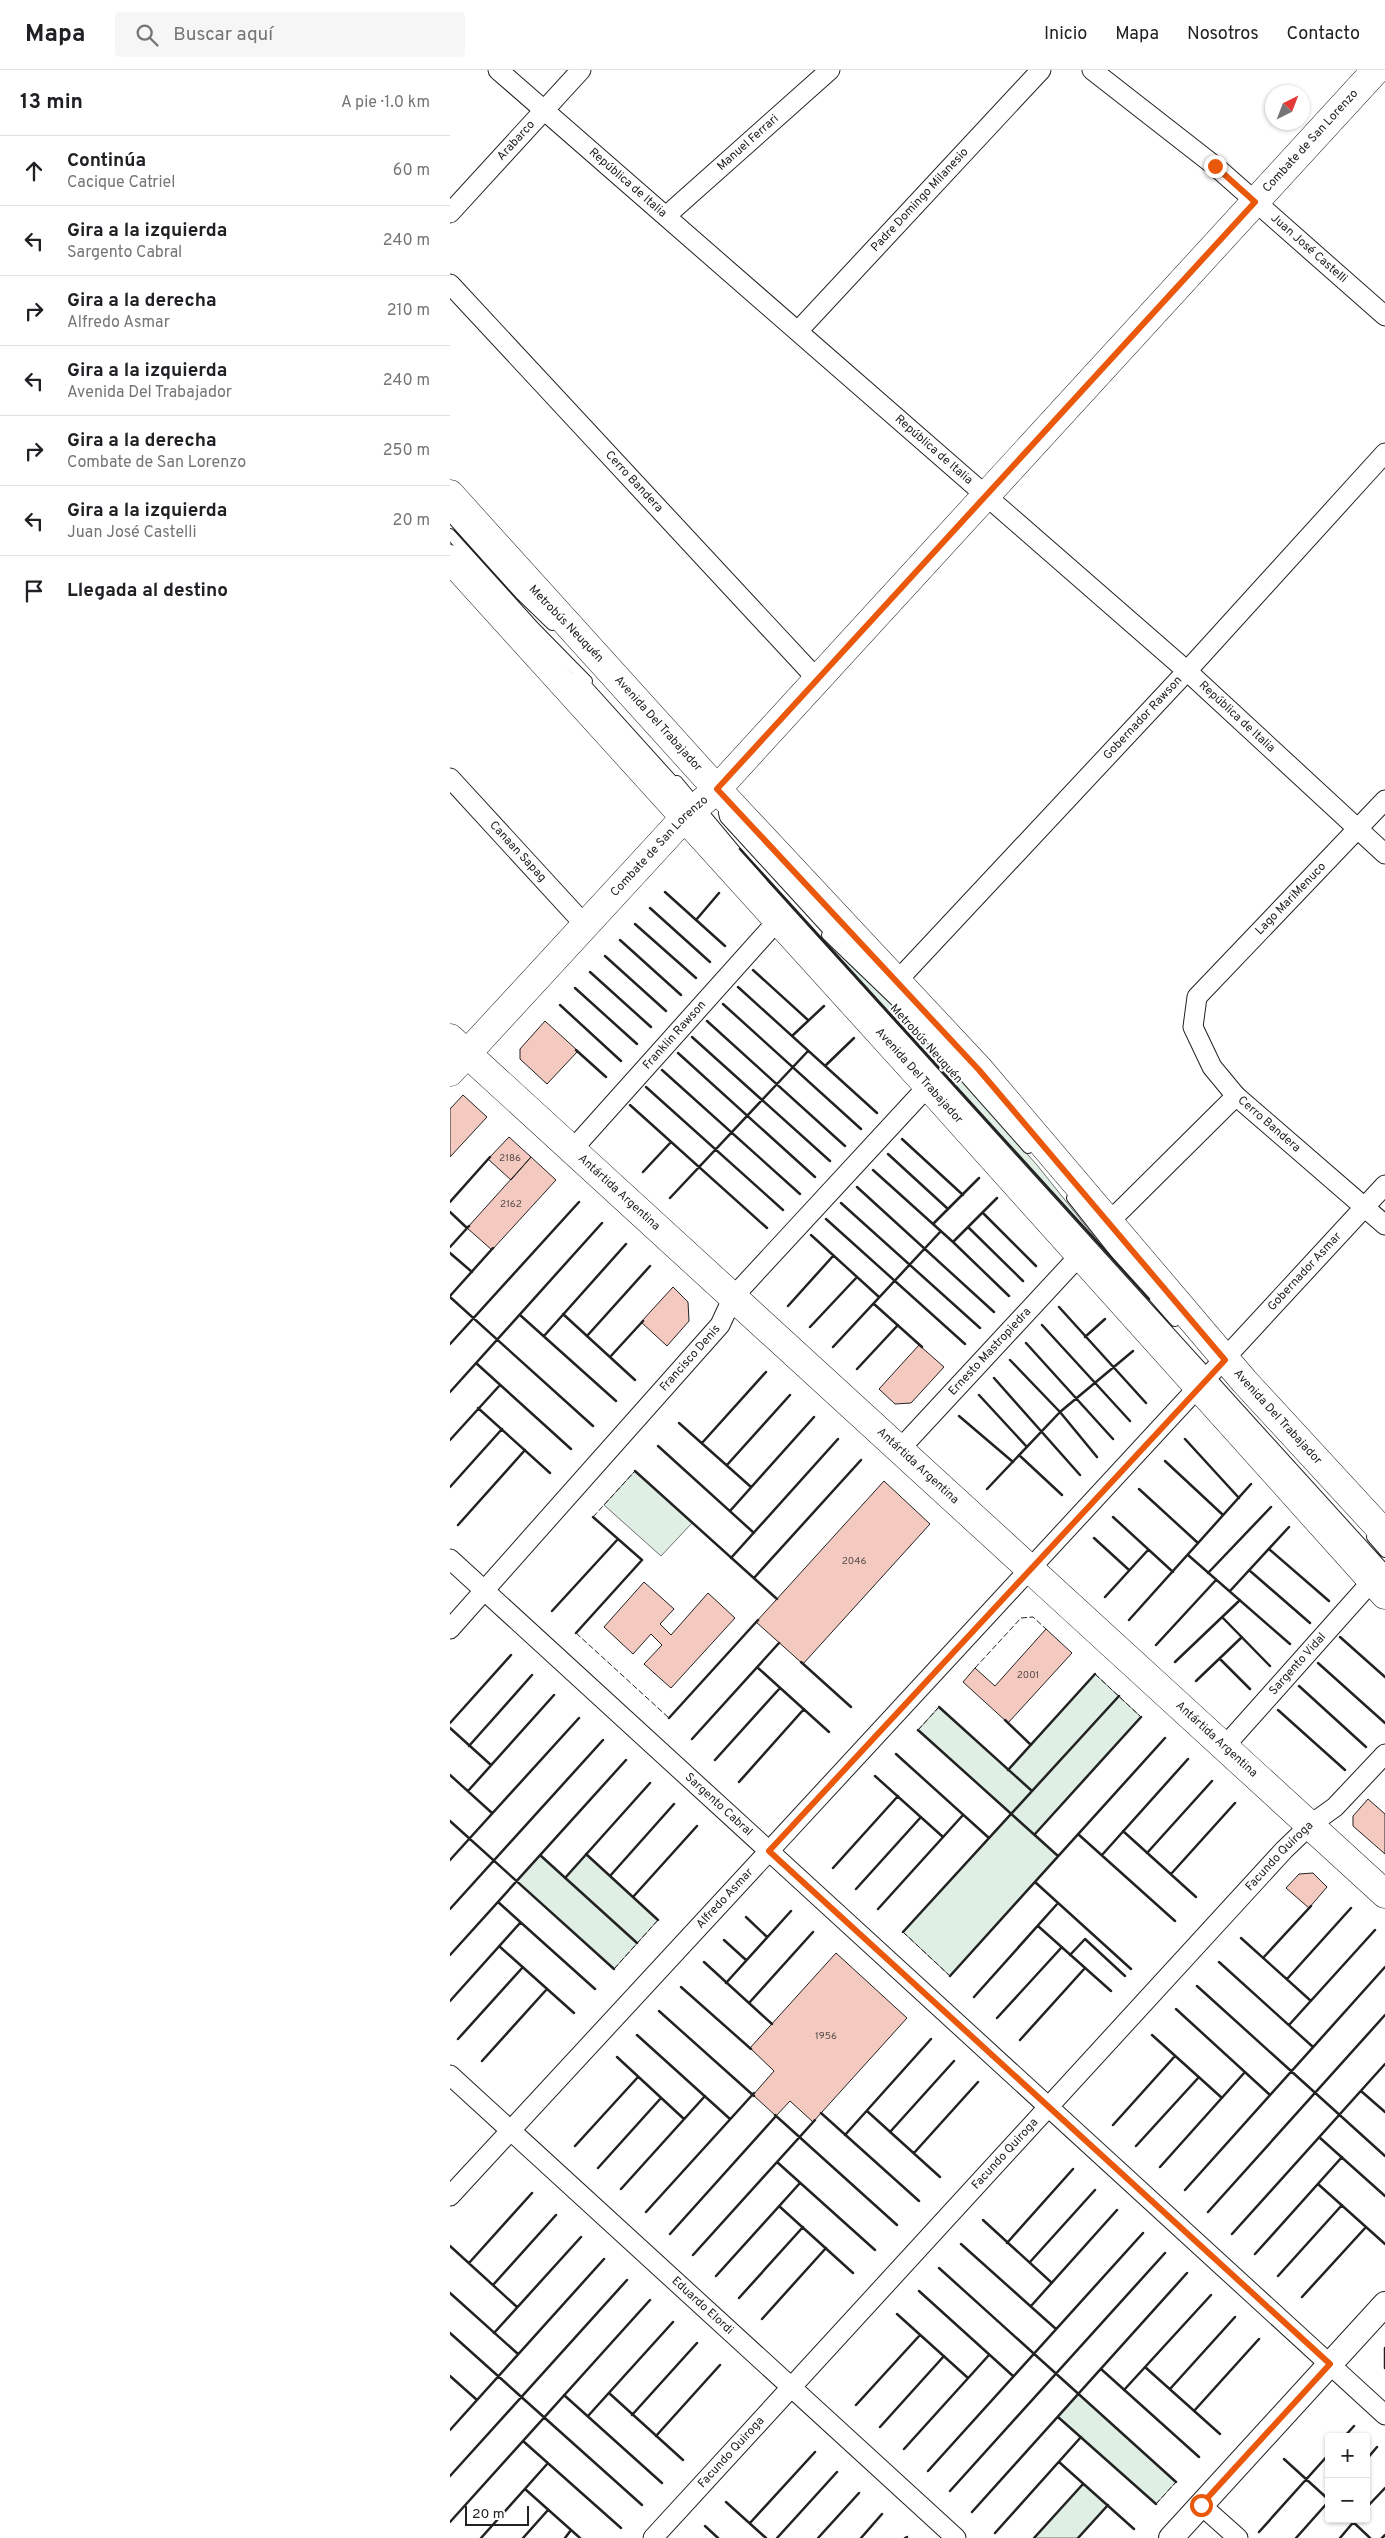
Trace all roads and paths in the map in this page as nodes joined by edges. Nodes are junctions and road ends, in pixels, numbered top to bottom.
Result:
1 (498, 70) edge
2 (581, 70) edge
3 (830, 70) edge
4 (1041, 70) edge
5 (1092, 70) edge
6 (1376, 70) edge
7 (544, 110) junction
8 (1255, 202) junction
9 (450, 213) edge
10 (666, 216) junction
11 (450, 284) edge
12 (1385, 316) edge
13 (798, 331) junction
14 (1385, 453) edge
15 (450, 494) edge
16 (987, 494) junction
17 (450, 516) edge
18 (450, 534) edge
19 (450, 559) edge
20 (560, 634) dead end
21 (1187, 671) junction
22 (578, 679) joint
23 (817, 679) junction
24 (450, 778) edge
25 (702, 800) junction
26 (1385, 800) edge
27 (1359, 829) junction
28 (1385, 854) edge
29 (778, 920) junction
30 (585, 925) junction
31 (843, 930) joint
32 (897, 981) junction
33 (1197, 997) joint
34 (456, 1054) edge
35 (928, 1086) junction
36 (1236, 1096) junction
37 (572, 1150) junction
38 (1036, 1156) dead end
39 (1385, 1185) edge
40 (1064, 1190) dead end
41 (1364, 1207) junction
42 (1109, 1222) junction
43 (1385, 1226) edge
44 (1080, 1255) junction
45 (733, 1297) junction
46 (1180, 1326) dead end
47 (1212, 1370) junction
48 (1288, 1445) dead end
49 (899, 1450) junction
50 (1375, 1532) edge
51 (1385, 1552) edge
52 (450, 1559) edge
53 (1030, 1569) junction
54 (1381, 1582) edge
55 (485, 1591) junction
56 (450, 1630) edge
57 (1224, 1747) junction
58 (1385, 1754) edge
59 (1310, 1825) junction
60 (769, 1851) junction
61 (1385, 1894) edge
62 (450, 2075) edge
63 (1048, 2107) junction
64 (511, 2130) junction
65 (450, 2196) edge
66 (1385, 2304) edge
67 (1330, 2364) junction
68 (792, 2387) junction
69 (1385, 2415) edge
70 (1201, 2505) junction
71 (654, 2538) edge
72 (956, 2538) edge
73 (1171, 2538) edge
74 (1238, 2538) edge

1 - 7 street, República de Italia
2 - 7 street, Arabarco
3 - 10 street, Manuel Ferrari
4 - 13 street, Padre Domingo Milanesio
5 - 8 street, Juan José Castelli
6 - 8 main road, Combate de San Lorenzo
7 - 9 street, Arabarco
7 - 10 street, República de Italia
8 - 12 street, Juan José Castelli
8 - 16 main road, Combate de San Lorenzo
10 - 13 street, República de Italia
11 - 23 street, Cerro Bandera
13 - 16 street, República de Italia
14 - 21 street, Gobernador Rawson
15 - 25 main road, Avenida Del Trabajador
16 - 21 street, República de Italia
16 - 23 main road, Combate de San Lorenzo
17 - 20 lane, Metrobús Neuquén
18 - 25 lane, Metrobús Neuquén
19 - 25 main road, Avenida Del Trabajador
21 - 27 street, República de Italia
21 - 32 street, Gobernador Rawson
22 - 22 street
23 - 25 main road, Combate de San Lorenzo
24 - 30 street, Canaan Sapag
25 - 29 main road, Avenida Del Trabajador
25 - 30 main road, Combate de San Lorenzo
25 - 32 main road, Avenida Del Trabajador
25 - 38 lane, Metrobús Neuquén
25 - 47 lane, Metrobús Neuquén
26 - 27 street, Lago MariMenuco
27 - 28 street, República de Italia
27 - 33 street, Lago MariMenuco
29 - 35 main road, Avenida Del Trabajador
29 - 37 street, Franklin Rawson
30 - 34 main road, Combate de San Lorenzo
31 - 31 street
32 - 42 main road, Avenida Del Trabajador
33 - 36 street, Cerro Bandera
34 - 37 main road, Antártida Argentina
35 - 44 main road, Avenida Del Trabajador
35 - 45 street, Francisco Denis
36 - 41 street, Cerro Bandera
36 - 42 street
37 - 45 main road, Antártida Argentina
39 - 41 street, Gobernador Asmar
40 - 46 lane
41 - 43 street, Cerro Bandera
41 - 47 street, Gobernador Asmar
42 - 47 main road, Avenida Del Trabajador
44 - 47 main road, Avenida Del Trabajador
44 - 49 street, Ernesto Mastropiedra
45 - 49 main road, Antártida Argentina
45 - 55 street, Francisco Denis
47 - 48 lane, Metrobús Neuquén
47 - 50 main road, Avenida Del Trabajador
47 - 53 street, Alfredo Asmar
47 - 54 main road, Avenida Del Trabajador
49 - 53 main road, Antártida Argentina
50 - 51 lane
52 - 55 street, Sargento Cabral
53 - 57 main road, Antártida Argentina
53 - 60 street, Alfredo Asmar
54 - 57 street, Sargento Vidal
55 - 56 street, Francisco Denis
55 - 60 street, Sargento Cabral
57 - 59 main road, Antártida Argentina
58 - 59 street, Facundo Quiroga
59 - 61 main road, Antártida Argentina
59 - 63 street, Facundo Quiroga
60 - 63 street, Sargento Cabral
60 - 64 street, Alfredo Asmar
62 - 64 street, Eduardo Elordi
63 - 67 street, Sargento Cabral
63 - 68 street, Facundo Quiroga
64 - 65 street, Alfredo Asmar
64 - 68 street, Eduardo Elordi
66 - 67 street
67 - 69 street, Sargento Cabral
67 - 70 street
68 - 71 street, Facundo Quiroga
68 - 72 street, Eduardo Elordi
70 - 73 street
70 - 74 street

